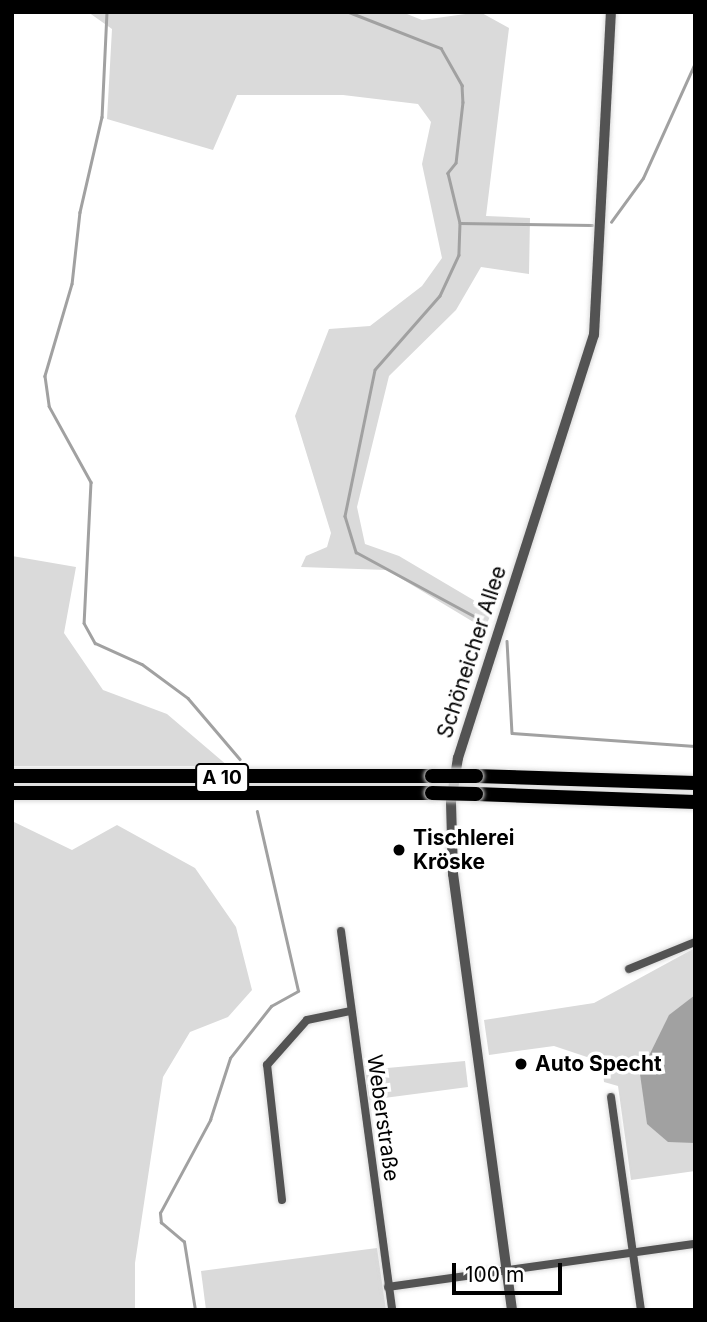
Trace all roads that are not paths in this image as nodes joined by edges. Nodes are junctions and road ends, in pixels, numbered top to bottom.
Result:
1 (611, 12) edge
2 (12, 776) edge
3 (695, 783) edge
4 (12, 793) edge
5 (695, 802) edge
6 (341, 931) dead end
7 (695, 942) edge
8 (629, 970) dead end
9 (351, 1011) junction
10 (611, 1097) dead end
11 (282, 1200) dead end
12 (695, 1244) edge
13 (634, 1253) junction
14 (508, 1271) junction
15 (388, 1287) junction
16 (392, 1310) edge
17 (512, 1310) edge
18 (641, 1310) edge

1 - 14 street, Schöneicher Allee
2 - 3 highway, A 10, bridge
4 - 5 highway, A 10, bridge
6 - 9 street, Weberstraße
7 - 8 street
9 - 11 street
9 - 15 street, Weberstraße
10 - 13 street
12 - 13 street
13 - 14 street
13 - 18 street
14 - 15 street
14 - 17 street, Schöneicher Allee
15 - 16 street, Weberstraße

